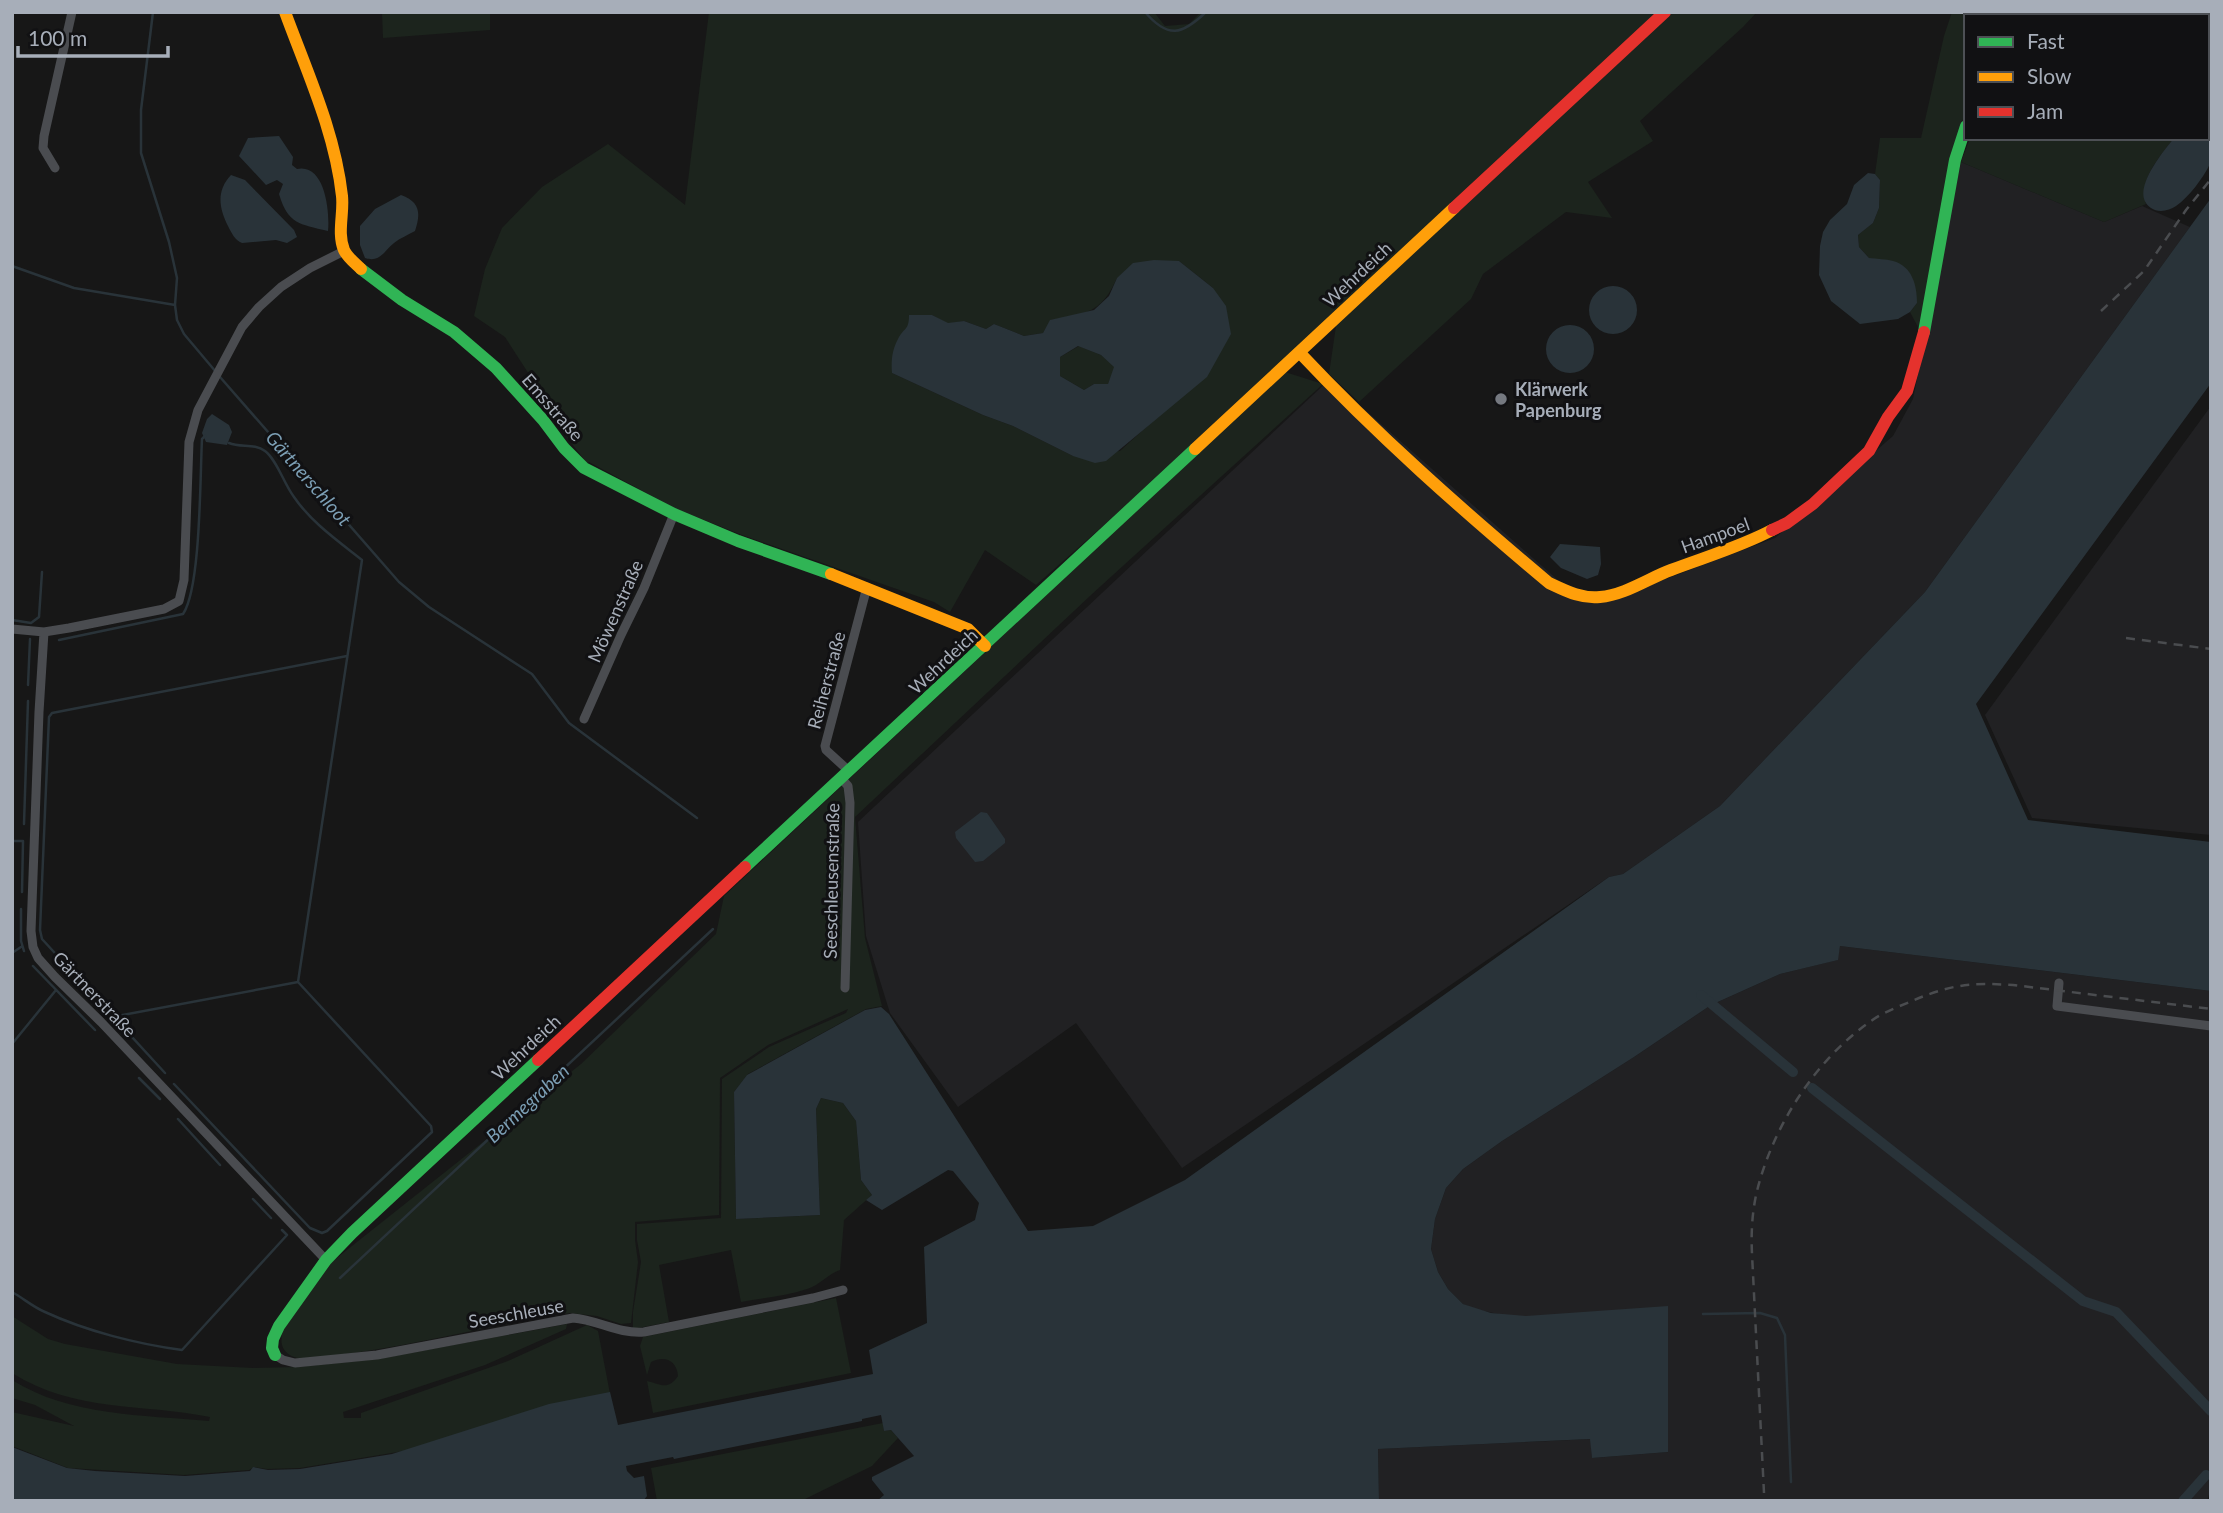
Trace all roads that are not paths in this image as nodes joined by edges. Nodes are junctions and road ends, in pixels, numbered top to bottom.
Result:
1 (72, 12) edge
2 (285, 12) edge
3 (1665, 12) edge
4 (1964, 132) edge
5 (55, 168) dead end
6 (344, 251) junction
7 (1299, 352) junction
8 (674, 514) junction
9 (867, 587) junction
10 (12, 629) edge
11 (44, 632) junction
12 (985, 646) junction
13 (584, 719) dead end
14 (845, 774) junction
15 (2059, 984) dead end
16 (845, 988) dead end
17 (2211, 1026) edge
18 (326, 1260) junction
19 (843, 1290) dead end
20 (275, 1355) joint

1 - 5 street
2 - 6 street
3 - 7 street, Wehrdeich
4 - 7 street, Hampoel
6 - 8 street, Emsstraße
6 - 11 street
7 - 12 street, Wehrdeich
8 - 9 street, Emsstraße
8 - 13 street, Möwenstraße
9 - 12 street, Emsstraße
9 - 14 street, Reiherstraße
10 - 11 street
11 - 18 street, Gärtnerstraße
12 - 14 street, Wehrdeich
14 - 16 street, Seeschleusenstraße
14 - 18 street, Wehrdeich
15 - 17 street
18 - 20 street, Wehrdeich
19 - 20 street, Seeschleuse

